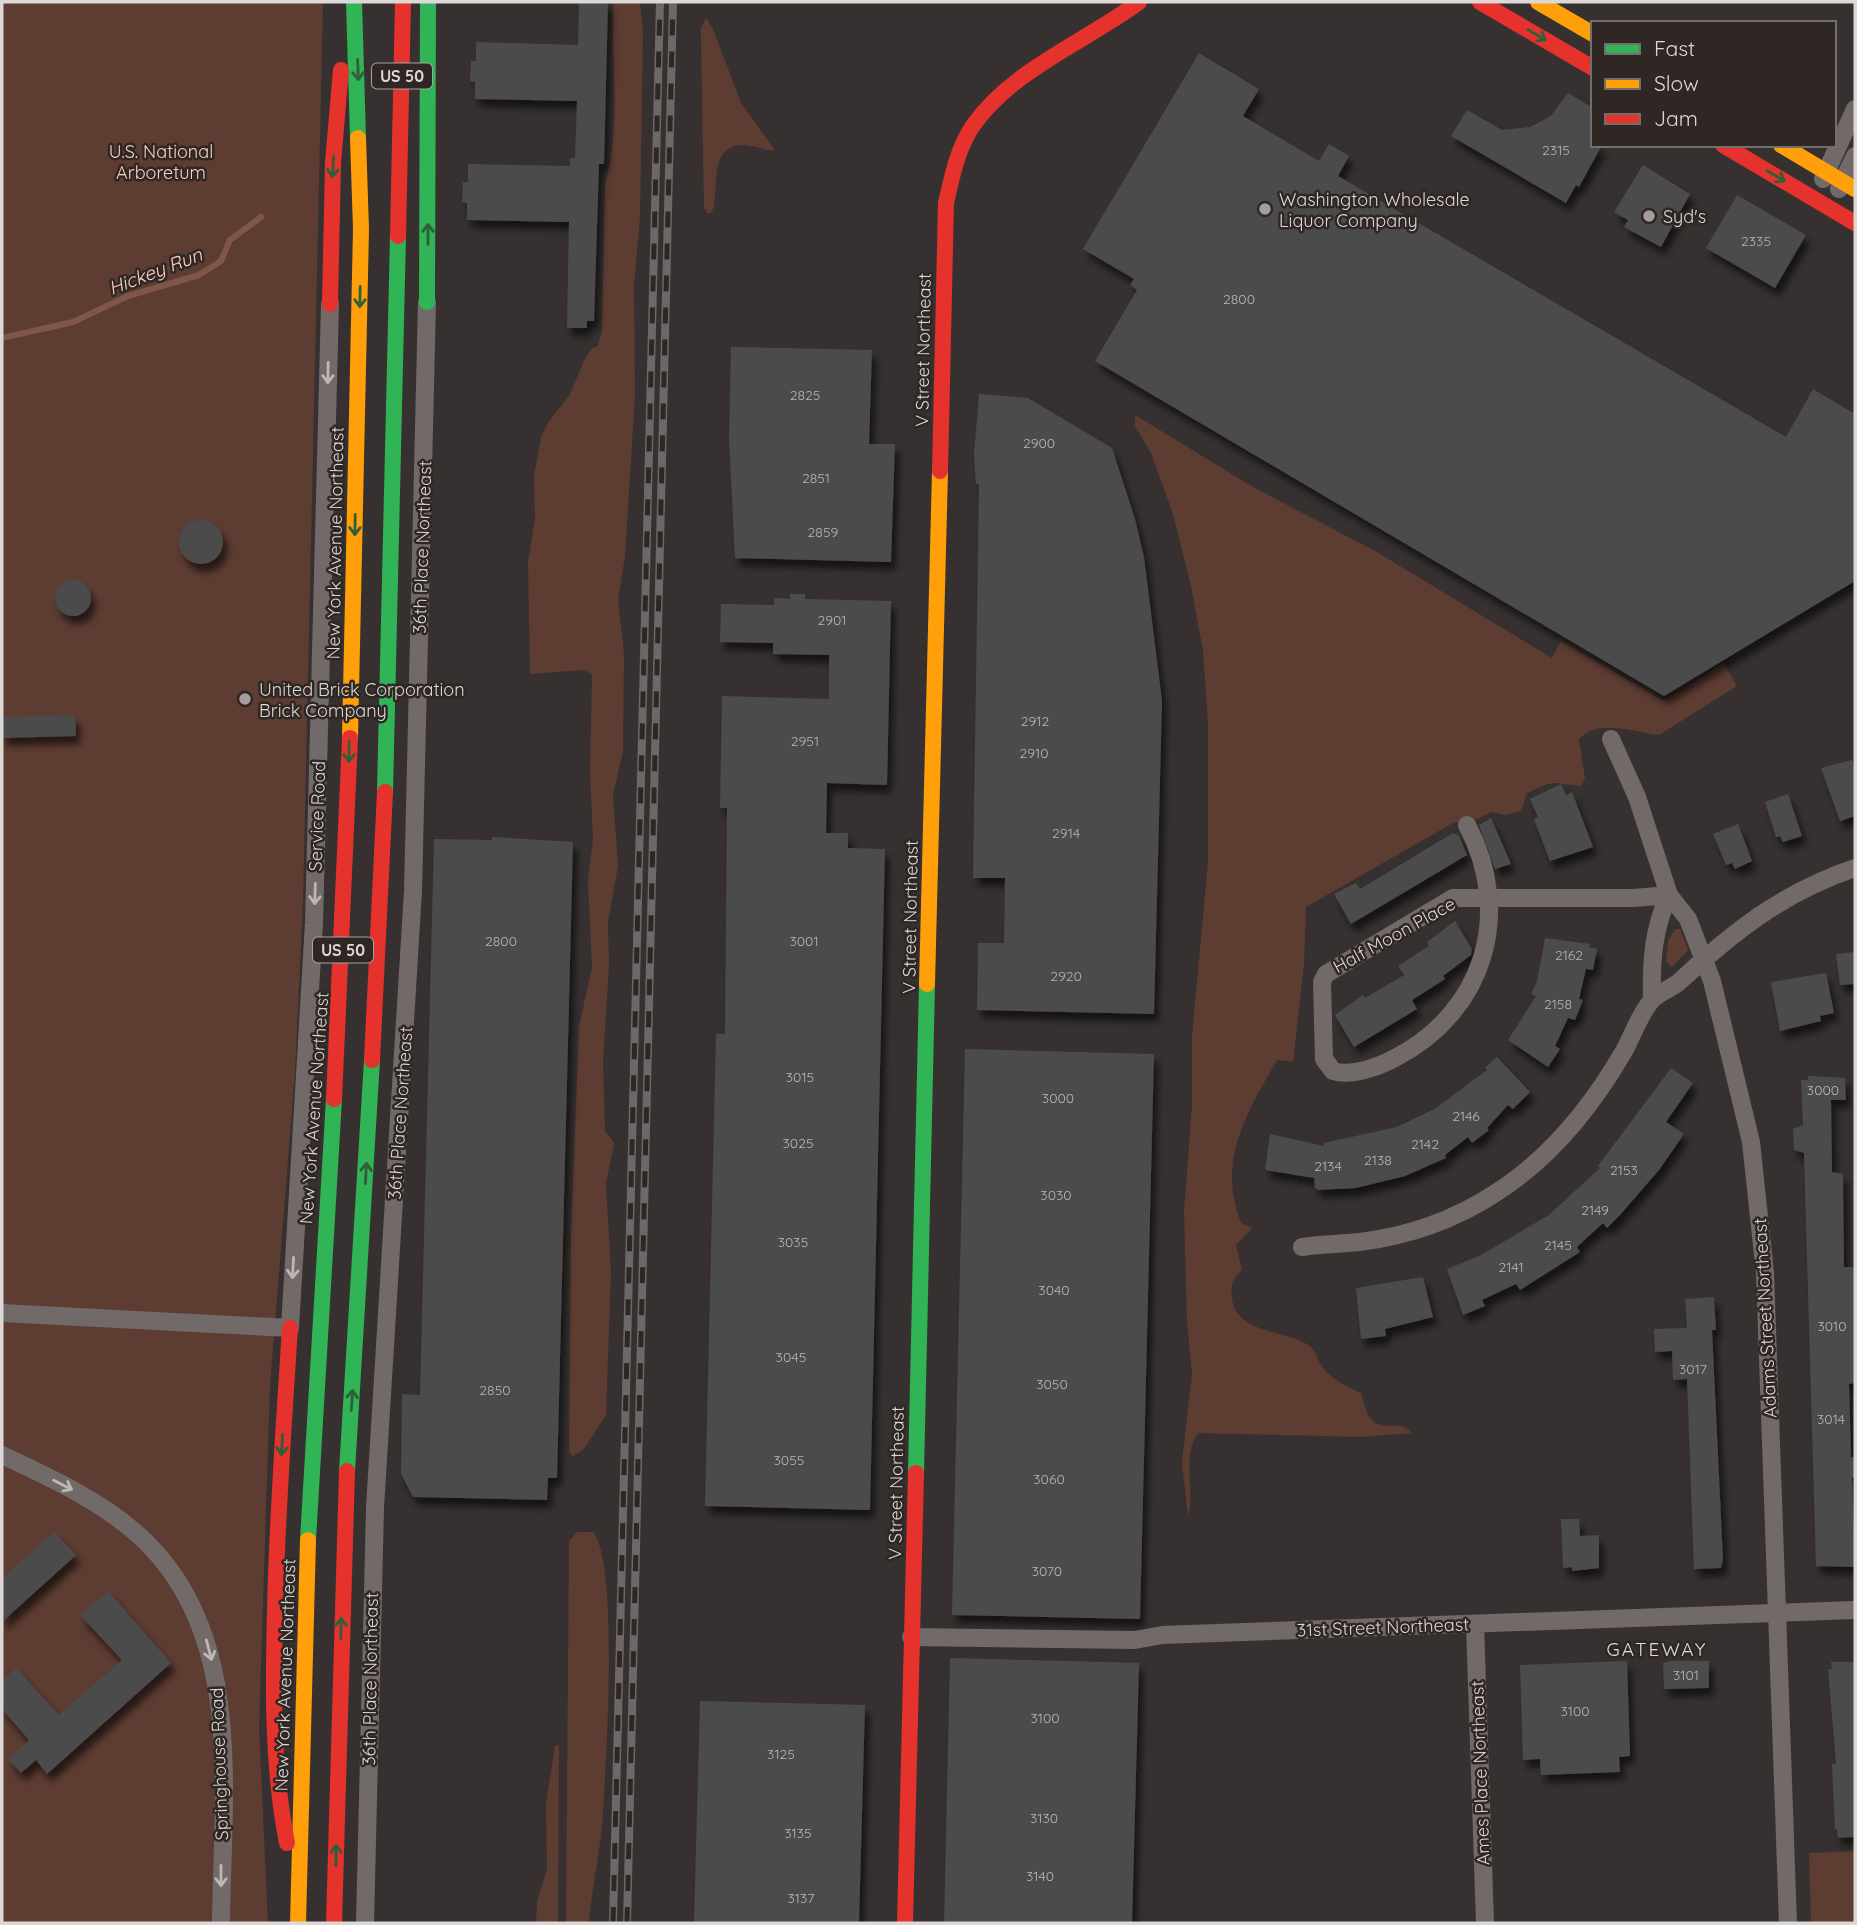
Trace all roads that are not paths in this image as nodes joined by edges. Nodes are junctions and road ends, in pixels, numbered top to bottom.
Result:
1 (347, 2) edge
2 (355, 2) edge
3 (389, 2) edge
4 (403, 2) edge
5 (428, 2) edge
6 (1139, 2) edge
7 (1480, 2) edge
8 (1538, 2) edge
9 (1590, 32) edge
10 (1573, 56) junction
11 (1591, 67) edge
12 (1855, 109) edge
13 (1726, 147) edge
14 (1784, 147) edge
15 (400, 149) junction
16 (1855, 156) edge
17 (1826, 172) junction
18 (1849, 186) edge
19 (1813, 198) junction
20 (1829, 208) junction
21 (1855, 223) edge
22 (428, 302) joint
23 (330, 304) joint
24 (1611, 739) dead end
25 (1467, 825) dead end
26 (1855, 868) edge
27 (1669, 895) junction
28 (1489, 901) junction
29 (1704, 958) junction
30 (1652, 999) junction
31 (1302, 1247) dead end
32 (2, 1313) edge
33 (290, 1328) junction
34 (2, 1455) edge
35 (1855, 1610) edge
36 (1777, 1613) junction
37 (1475, 1624) junction
38 (911, 1637) junction
39 (298, 1897) junction
40 (221, 1923) edge
41 (298, 1923) edge
42 (334, 1923) edge
43 (365, 1923) edge
44 (905, 1923) edge
45 (1485, 1923) edge
46 (1788, 1923) edge

1 -> 23 main road
2 -> 39 main road, New York Avenue Northeast / US 50
3 - 15 main road
4 - 15 main road, US 50
22 -> 5 main road
6 - 38 main road, V Street Northeast
7 -> 10 main road
8 - 9 main road
9 - 10 main road
10 - 11 main road
12 - 17 street
13 -> 19 main road
14 - 17 main road
42 -> 15 main road, US 50
16 - 18 street
17 - 18 main road
17 - 19 street
18 - 20 street
19 - 20 main road
20 - 21 main road
22 - 43 street, 36th Place Northeast
23 -> 33 street, Service Road
24 - 27 street, Adams Street Northeast
25 - 28 street, Half Moon Place
26 - 29 street
27 - 28 street, Half Moon Place
27 - 29 street, Adams Street Northeast
27 - 30 street
28 - 28 street, Half Moon Place
29 - 30 street
29 - 36 street, Adams Street Northeast
30 - 31 street
32 - 33 street
33 -> 39 main road
34 -> 40 street, Springhouse Road
35 - 36 street, 31st Street Northeast
36 - 37 street, 31st Street Northeast
36 - 46 street, Adams Street Northeast
37 - 38 street, 31st Street Northeast
37 - 45 street, Ames Place Northeast
38 - 44 main road, V Street Northeast
39 - 41 main road, New York Avenue Northeast / US 50

